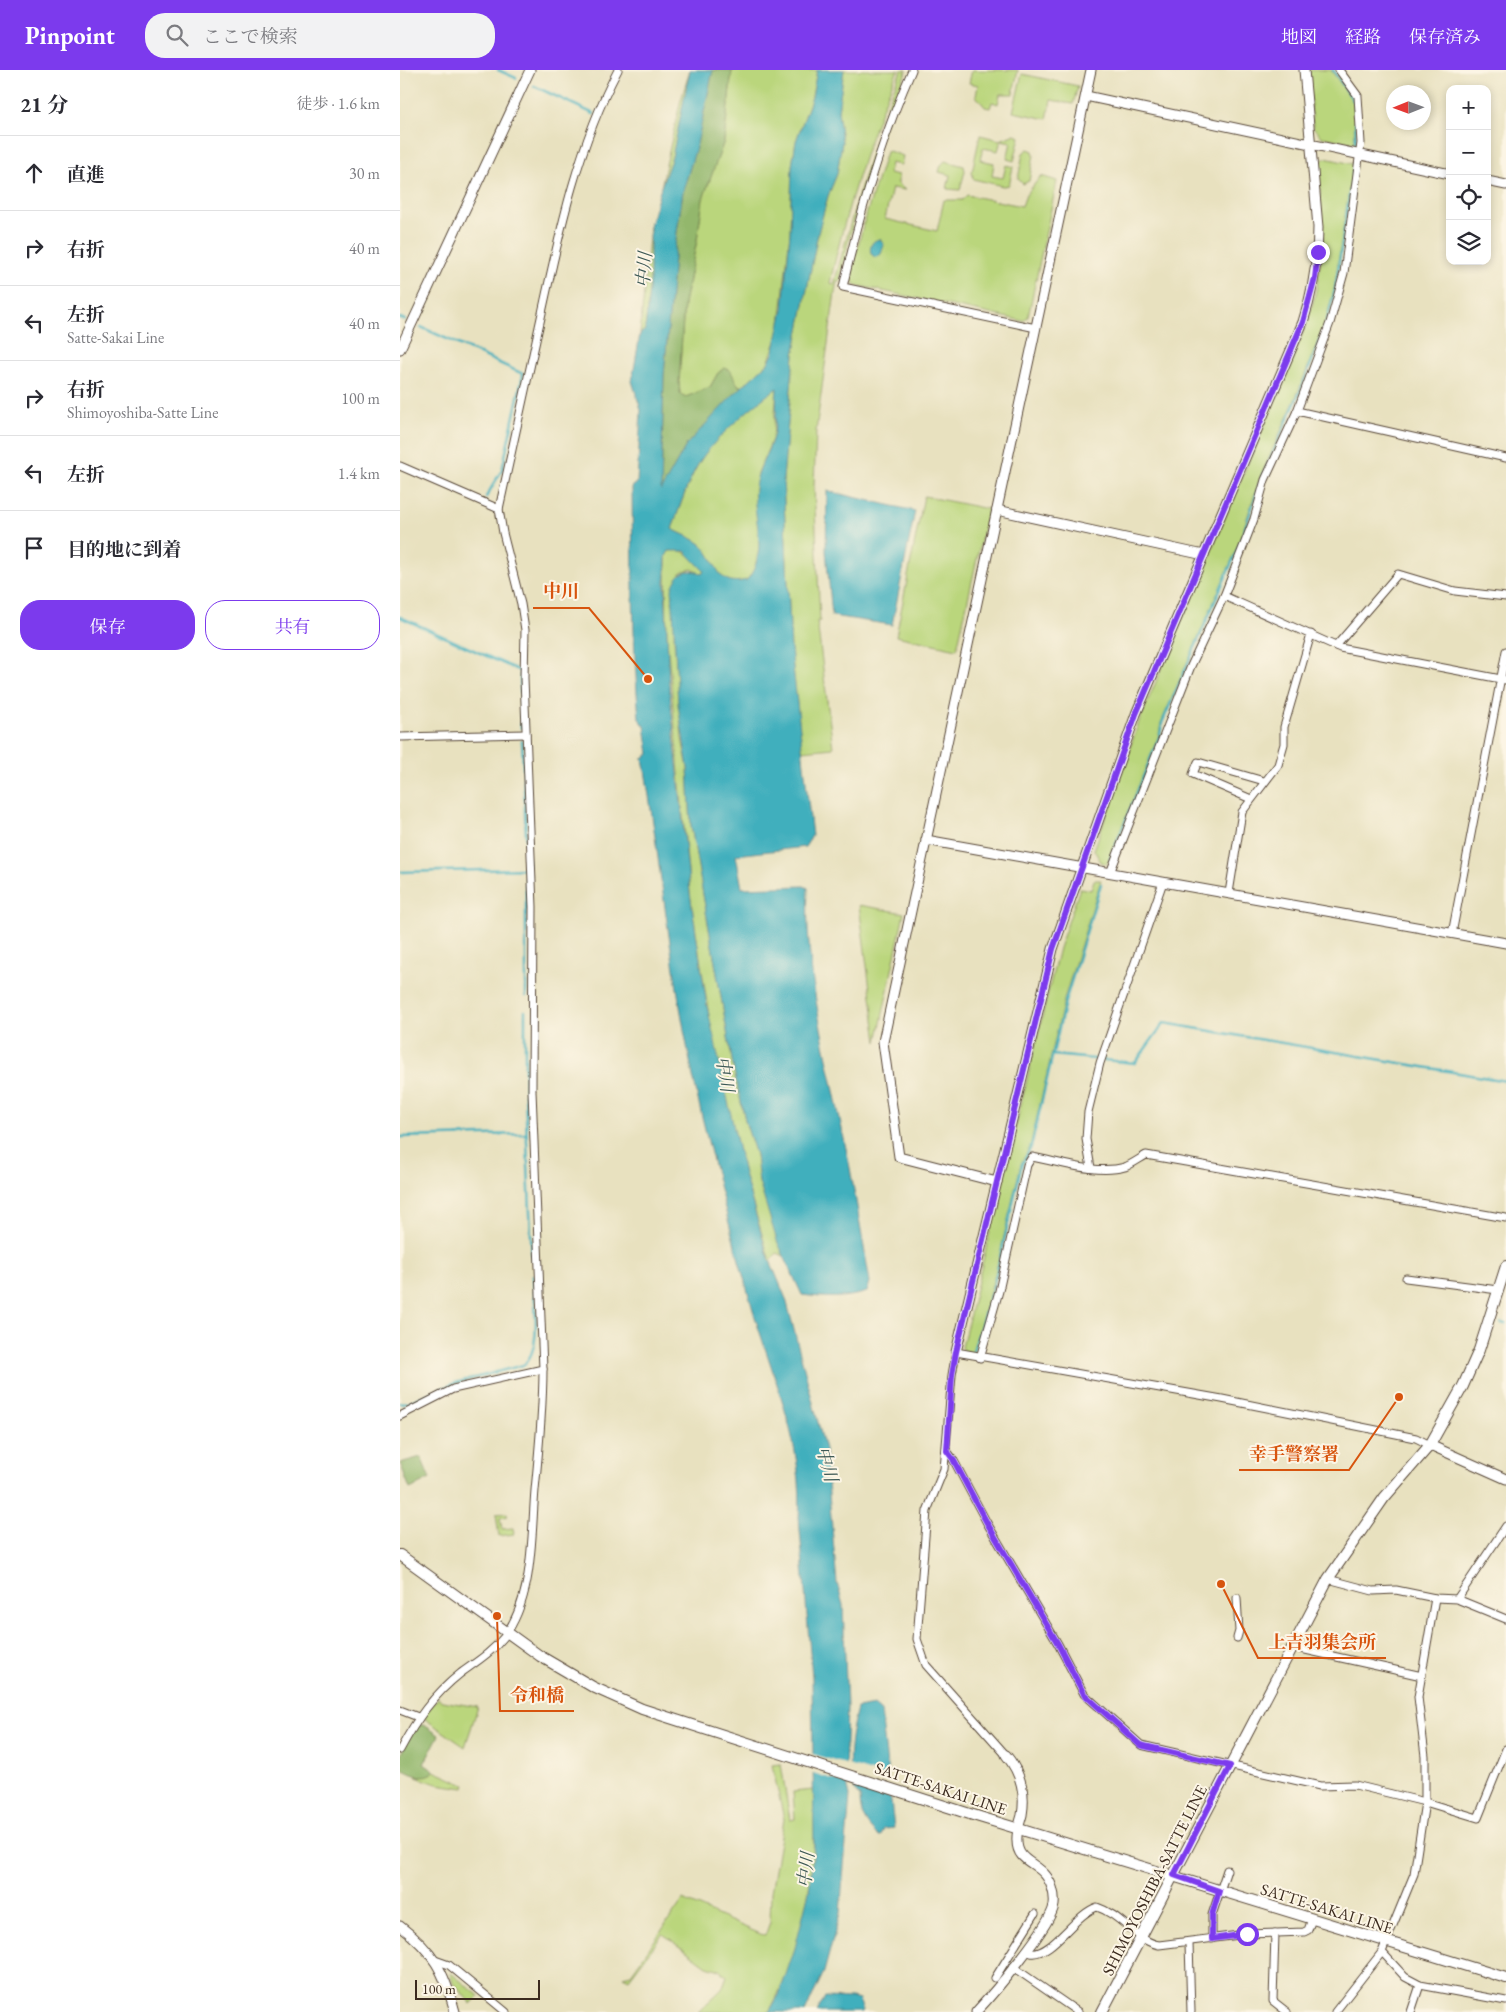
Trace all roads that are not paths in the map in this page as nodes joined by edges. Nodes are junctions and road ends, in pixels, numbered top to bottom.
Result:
1 (530, 70) edge
2 (618, 70) edge
3 (912, 70) edge
4 (1092, 70) edge
5 (1304, 70) edge
6 (1340, 70) edge
7 (1086, 96) junction
8 (1311, 144) junction
9 (1360, 155) junction
10 (1446, 173) edge
11 (1491, 182) edge
12 (1506, 185) edge
13 (1036, 328) junction
14 (400, 349) edge
15 (1298, 412) junction
16 (1506, 458) edge
17 (400, 466) edge
18 (499, 510) junction
19 (997, 510) junction
20 (1204, 555) junction
21 (1224, 596) junction
22 (1506, 597) edge
23 (1311, 634) junction
24 (1336, 646) junction
25 (1506, 651) edge
26 (1503, 680) edge
27 (526, 734) junction
28 (400, 737) edge
29 (1264, 782) junction
30 (1251, 799) junction
31 (926, 840) junction
32 (1081, 868) junction
33 (1110, 873) junction
34 (1163, 882) junction
35 (1229, 893) junction
36 (1452, 934) junction
37 (1506, 943) edge
38 (1091, 1168) junction
39 (997, 1182) junction
40 (1506, 1218) edge
41 (1506, 1266) edge
42 (1406, 1278) dead end
43 (1498, 1290) junction
44 (956, 1352) junction
45 (980, 1358) junction
46 (543, 1369) junction
47 (400, 1416) edge
48 (1430, 1445) junction
49 (947, 1451) junction
50 (1506, 1479) edge
51 (1506, 1526) edge
52 (400, 1555) edge
53 (1328, 1579) junction
54 (1236, 1598) dead end
55 (1435, 1598) junction
56 (1457, 1599) junction
57 (1506, 1619) edge
58 (507, 1633) junction
59 (1237, 1638) dead end
60 (1292, 1647) junction
61 (1422, 1676) junction
62 (400, 1710) edge
63 (418, 1717) junction
64 (1506, 1749) edge
65 (400, 1750) edge
66 (1006, 1755) joint
67 (1230, 1766) junction
68 (1425, 1802) junction
69 (1019, 1828) junction
70 (1227, 1870) dead end
71 (1174, 1875) junction
72 (1219, 1891) junction
73 (1036, 1914) dead end
74 (1312, 1919) junction
75 (400, 1926) edge
76 (1275, 1933) junction
77 (1142, 1938) junction
78 (1212, 1939) junction
79 (1189, 1943) junction
80 (1384, 1947) junction
81 (1027, 1950) junction
82 (435, 1960) junction
83 (1013, 1967) junction
84 (994, 1978) dead end
85 (1506, 1978) edge
86 (1420, 1986) junction
87 (1506, 2001) edge
88 (455, 2012) edge
89 (506, 2012) edge
90 (976, 2012) edge
91 (1078, 2012) edge
92 (1102, 2012) edge
93 (1191, 2012) edge
94 (1287, 2012) edge
95 (1335, 2012) edge
96 (1411, 2012) edge

1 - 14 street
2 - 18 street
3 - 13 street
4 - 7 street
5 - 8 street
6 - 9 street
7 - 8 street
7 - 13 street
8 - 9 street
8 - 20 street
9 - 10 street
9 - 15 street
11 - 12 street
13 - 19 street
15 - 16 street
15 - 21 street
17 - 18 street
18 - 27 street
19 - 20 street
19 - 31 street
20 - 32 street
21 - 23 street
21 - 33 street
22 - 24 street
23 - 24 street
23 - 29 street
24 - 26 street
25 - 26 street
26 - 36 street
27 - 28 street
27 - 46 street
29 - 30 street
29 - 30 street
30 - 35 street
31 - 32 street
31 - 39 street
32 - 33 street
32 - 39 street
33 - 34 street
34 - 35 street
34 - 38 street
35 - 36 street
36 - 37 street
38 - 40 street
38 - 45 street
39 - 44 street
41 - 43 main road, SHIMOYOSHIBA-SATTE LINE
42 - 43 street
43 - 48 main road, SHIMOYOSHIBA-SATTE LINE
44 - 45 street
44 - 49 street
45 - 48 street
46 - 47 street
46 - 58 street
48 - 50 street
48 - 53 main road, SHIMOYOSHIBA-SATTE LINE
49 - 66 street
49 - 67 street
51 - 56 street
52 - 58 main road, SATTE-SAKAI LINE
53 - 55 street
53 - 60 main road, SHIMOYOSHIBA-SATTE LINE
54 - 59 street
55 - 56 street
55 - 61 street
56 - 57 street
58 - 63 street
58 - 69 main road, SATTE-SAKAI LINE
60 - 61 street
60 - 67 main road, SHIMOYOSHIBA-SATTE LINE
61 - 68 street
62 - 63 street
63 - 65 street
64 - 68 street
66 - 69 street
67 - 68 street
67 - 71 main road, SHIMOYOSHIBA-SATTE LINE
68 - 80 street
69 - 71 main road, SATTE-SAKAI LINE
69 - 81 street
70 - 72 street
71 - 72 main road, SATTE-SAKAI LINE
71 - 77 main road, SHIMOYOSHIBA-SATTE LINE
72 - 74 main road, SATTE-SAKAI LINE
72 - 78 street
73 - 84 street
74 - 76 street
74 - 80 main road, SATTE-SAKAI LINE
75 - 82 street
76 - 78 street
76 - 94 street
77 - 79 street
77 - 81 street
77 - 92 main road, SHIMOYOSHIBA-SATTE LINE
78 - 79 street
79 - 93 street
80 - 85 main road, SATTE-SAKAI LINE
80 - 86 street
80 - 95 street
81 - 83 street
82 - 88 street
82 - 89 street
83 - 90 street
83 - 91 street
86 - 87 street
86 - 96 street

